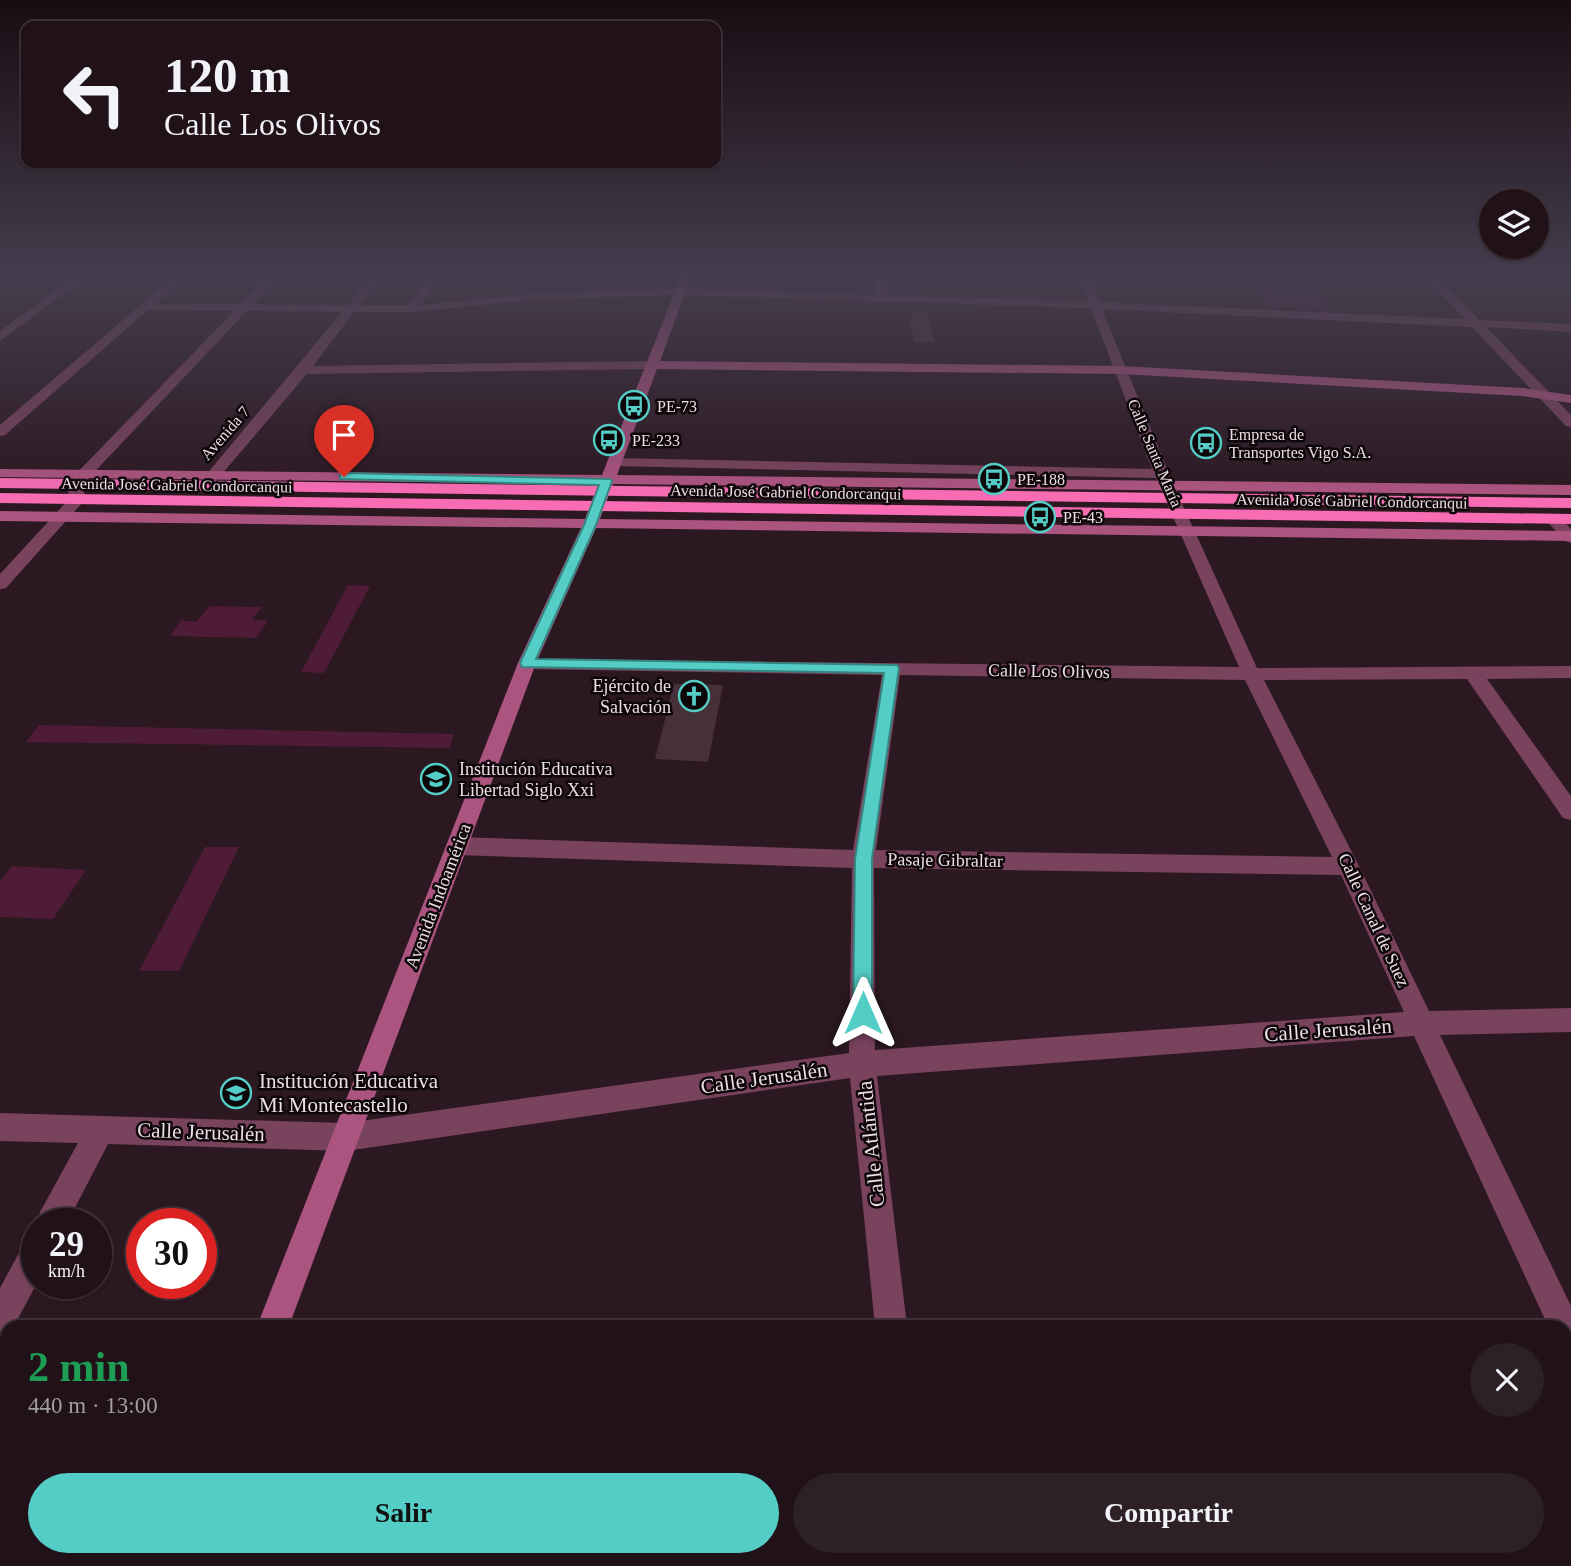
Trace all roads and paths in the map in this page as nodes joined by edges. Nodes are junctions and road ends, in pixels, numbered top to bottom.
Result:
1 (98, 347) edge
2 (207, 347) edge
3 (322, 347) edge
4 (657, 347) edge
5 (1112, 347) edge
6 (1498, 347) edge
7 (650, 365) junction
8 (303, 370) junction
9 (1121, 370) junction
10 (1544, 395) junction
11 (1571, 399) edge
12 (0, 410) edge
13 (25, 410) junction
14 (1571, 423) edge
15 (0, 432) edge
16 (613, 462) junction
17 (0, 473) edge
18 (209, 480) junction
19 (0, 483) edge
20 (78, 486) junction
21 (1571, 490) edge
22 (0, 498) edge
23 (599, 501) junction
24 (1174, 501) junction
25 (1571, 503) edge
26 (0, 516) edge
27 (61, 517) junction
28 (1553, 519) junction
29 (1571, 519) edge
30 (1570, 537) edge
31 (0, 584) edge
32 (527, 663) junction
33 (892, 668) junction
34 (1472, 672) junction
35 (1571, 672) edge
36 (1251, 674) junction
37 (1571, 812) edge
38 (457, 846) junction
39 (863, 859) junction
40 (1349, 866) junction
41 (1571, 1020) edge
42 (1423, 1023) junction
43 (862, 1064) junction
44 (0, 1128) edge
45 (101, 1129) junction
46 (345, 1137) junction
47 (59, 1208) edge
48 (21, 1281) edge
49 (0, 1320) edge
50 (275, 1320) edge
51 (890, 1320) edge
52 (1561, 1320) edge

1 - 13 street
2 - 20 street
3 - 8 street, Avenida 7
4 - 7 street, Avenida Indoamérica
5 - 9 street, Calle Santa María
6 - 10 street
7 - 8 street
7 - 9 street
7 - 16 street, Avenida Indoamérica
8 - 18 street, Avenida 7
9 - 10 street
9 - 24 street, Calle Santa María
10 - 11 street
10 - 14 street
12 - 13 street
13 - 15 street
16 - 23 street, Avenida Indoamérica
16 - 24 street
17 - 20 street, Avenida José Gabriel Condorcanqui
18 - 20 highway, Avenida José Gabriel Condorcanqui
18 - 23 highway, Avenida José Gabriel Condorcanqui
19 - 20 highway, Avenida José Gabriel Condorcanqui
20 - 22 highway, Avenida José Gabriel Condorcanqui
20 - 23 highway, Avenida José Gabriel Condorcanqui
20 - 27 street
21 - 24 street, Avenida José Gabriel Condorcanqui
23 - 24 street, Avenida José Gabriel Condorcanqui
23 - 24 highway, Avenida José Gabriel Condorcanqui
23 - 27 street, Avenida José Gabriel Condorcanqui
23 - 32 street, Avenida Indoamérica
24 - 25 highway, Avenida José Gabriel Condorcanqui
24 - 28 highway, Avenida José Gabriel Condorcanqui
24 - 30 street, Avenida José Gabriel Condorcanqui
24 - 36 street, Calle Canal de Suez
26 - 27 street, Avenida José Gabriel Condorcanqui
27 - 31 street
28 - 29 highway, Avenida José Gabriel Condorcanqui
28 - 30 street
32 - 33 street, Calle Los Olivos
32 - 38 street, Avenida Indoamérica
33 - 36 street, Calle Los Olivos
33 - 39 street, Calle Atlántida
34 - 35 street, Calle Los Olivos
34 - 36 street, Calle Los Olivos
34 - 37 street
36 - 40 street, Calle Canal de Suez
38 - 39 street, Pasaje Gibraltar
38 - 46 street, Avenida Indoamérica
39 - 40 street, Pasaje Gibraltar
39 - 43 street, Calle Atlántida
40 - 42 street, Calle Canal de Suez
41 - 42 street, Calle Jerusalén
42 - 43 street, Calle Jerusalén
42 - 52 street, Calle Canal de Suez
43 - 46 street, Calle Jerusalén
43 - 51 street, Calle Atlántida
44 - 45 street, Calle Jerusalén
45 - 46 street, Calle Jerusalén
45 - 47 street
46 - 50 street, Avenida Indoamérica
48 - 49 street

